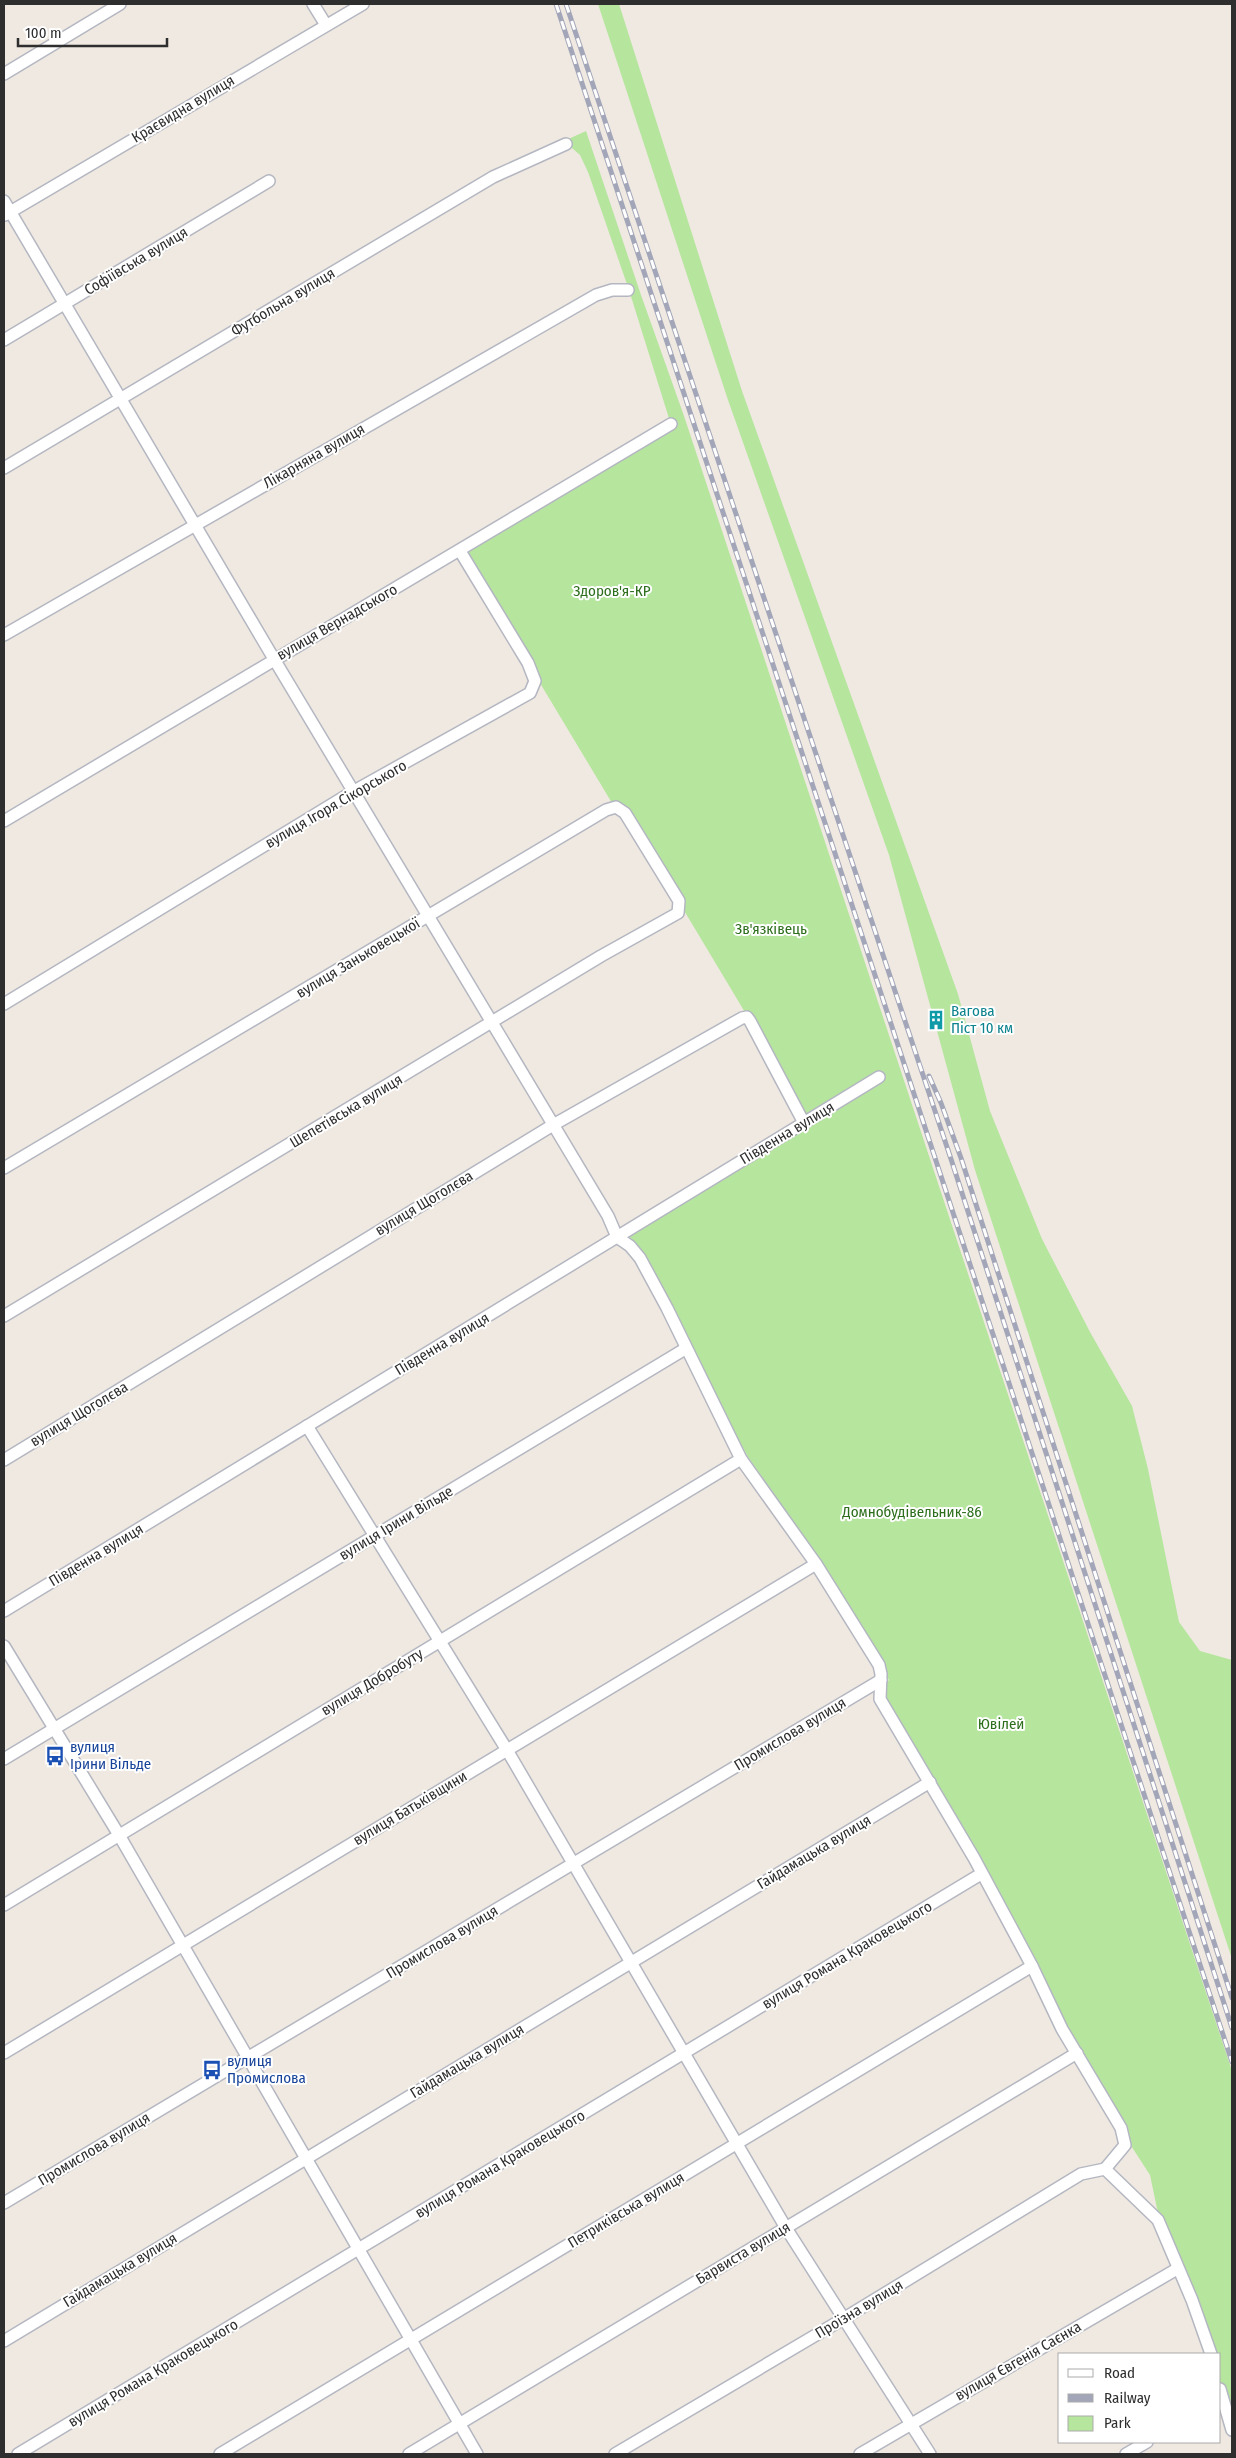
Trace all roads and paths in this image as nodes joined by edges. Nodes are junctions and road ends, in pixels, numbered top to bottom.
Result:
1 (120, 4) edge
2 (313, 4) edge
3 (363, 4) edge
4 (326, 25) junction
5 (4, 74) edge
6 (566, 144) dead end
7 (269, 181) dead end
8 (4, 201) edge
9 (7, 213) edge
10 (628, 290) dead end
11 (64, 304) junction
12 (4, 340) edge
13 (119, 399) junction
14 (671, 424) dead end
15 (4, 468) edge
16 (196, 524) junction
17 (460, 550) junction
18 (4, 635) edge
19 (274, 659) junction
20 (354, 791) junction
21 (4, 821) edge
22 (680, 901) joint
23 (429, 916) junction
24 (4, 1004) edge
25 (492, 1023) junction
26 (879, 1077) dead end
27 (804, 1122) junction
28 (553, 1125) junction
29 (4, 1168) edge
30 (618, 1236) junction
31 (4, 1316) edge
32 (685, 1349) junction
33 (307, 1426) junction
34 (741, 1459) junction
35 (4, 1460) edge
36 (376, 1536) junction
37 (816, 1564) junction
38 (4, 1611) edge
39 (440, 1641) junction
40 (4, 1646) edge
41 (881, 1680) junction
42 (55, 1728) junction
43 (507, 1750) junction
44 (4, 1759) edge
45 (930, 1782) junction
46 (119, 1835) junction
47 (573, 1864) junction
48 (981, 1874) junction
49 (4, 1905) edge
50 (183, 1945) junction
51 (632, 1962) junction
52 (1032, 1966) junction
53 (1078, 2052) junction
54 (4, 2053) edge
55 (684, 2053) junction
56 (246, 2058) junction
57 (737, 2144) junction
58 (304, 2159) junction
59 (1105, 2169) junction
60 (4, 2203) edge
61 (786, 2228) junction
62 (358, 2250) junction
63 (1177, 2269) junction
64 (843, 2319) junction
65 (4, 2340) edge
66 (410, 2340) junction
67 (1211, 2353) edge
68 (1221, 2399) edge
69 (911, 2423) junction
70 (459, 2424) junction
71 (1232, 2430) edge
72 (1145, 2443) edge
73 (18, 2454) edge
74 (220, 2454) edge
75 (409, 2454) edge
76 (477, 2454) edge
77 (615, 2454) edge
78 (860, 2454) edge
79 (930, 2454) edge
80 (1126, 2454) edge

1 - 5 street
2 - 4 street
3 - 4 street, Краєвидна вулиця
4 - 9 street, Краєвидна вулиця
6 - 13 street, Футбольна вулиця
7 - 11 street, Софіївська вулиця
8 - 9 street
9 - 11 street
10 - 16 street, Лікарняна вулиця
11 - 12 street, Софіївська вулиця
11 - 13 street
13 - 15 street, Футбольна вулиця
13 - 16 street
14 - 17 street, вулиця Вернадського
16 - 18 street, Лікарняна вулиця
16 - 19 street
17 - 19 street, вулиця Вернадського
17 - 20 street, вулиця Ігоря Сікорського
19 - 20 street
19 - 21 street, вулиця Вернадського
20 - 23 street
20 - 24 street, вулиця Ігоря Сікорського
22 - 23 street, вулиця Заньковецької
22 - 25 street, Шепетівська вулиця
23 - 25 street
23 - 29 street, вулиця Заньковецької
25 - 28 street
25 - 31 street, Шепетівська вулиця
26 - 27 street, Південна вулиця
27 - 28 street, вулиця Щоголєва
27 - 30 street, Південна вулиця
28 - 30 street
28 - 35 street, вулиця Щоголєва
30 - 32 street
30 - 33 street, Південна вулиця
32 - 34 street
32 - 36 street, вулиця Ірини Вільде
33 - 36 street
33 - 38 street, Південна вулиця
34 - 37 street
34 - 39 street, вулиця Добробуту
36 - 39 street
36 - 42 street, вулиця Ірини Вільде
37 - 41 street
37 - 43 street, вулиця Батьківщини
39 - 43 street
39 - 46 street, вулиця Добробуту
40 - 42 street
41 - 45 street
41 - 47 street, Промислова вулиця
42 - 44 street, вулиця Ірини Вільде
42 - 46 street
43 - 47 street
43 - 50 street, вулиця Батьківщини
45 - 48 street
45 - 51 street, Гайдамацька вулиця
46 - 49 street, вулиця Добробуту
46 - 50 street
47 - 51 street
47 - 56 street, Промислова вулиця
48 - 52 street
48 - 55 street, вулиця Романа Краковецького
50 - 54 street, вулиця Батьківщини
50 - 56 street
51 - 55 street
51 - 58 street, Гайдамацька вулиця
52 - 53 street
52 - 57 street, Петриківська вулиця
53 - 59 street
53 - 61 street, Барвиста вулиця
55 - 57 street
55 - 62 street, вулиця Романа Краковецького
56 - 58 street
56 - 60 street, Промислова вулиця
57 - 61 street
57 - 66 street, Петриківська вулиця
58 - 62 street
58 - 65 street, Гайдамацька вулиця
59 - 63 street
59 - 64 street, Проїзна вулиця
61 - 64 street
61 - 70 street, Барвиста вулиця
62 - 66 street
62 - 73 street, вулиця Романа Краковецького
63 - 67 street
63 - 69 street, вулиця Євгенія Саєнка
64 - 69 street
64 - 77 street, Проїзна вулиця
66 - 70 street
66 - 74 street, Петриківська вулиця
68 - 71 street
69 - 78 street, вулиця Євгенія Саєнка
69 - 79 street
70 - 75 street, Барвиста вулиця
70 - 76 street
72 - 80 street

